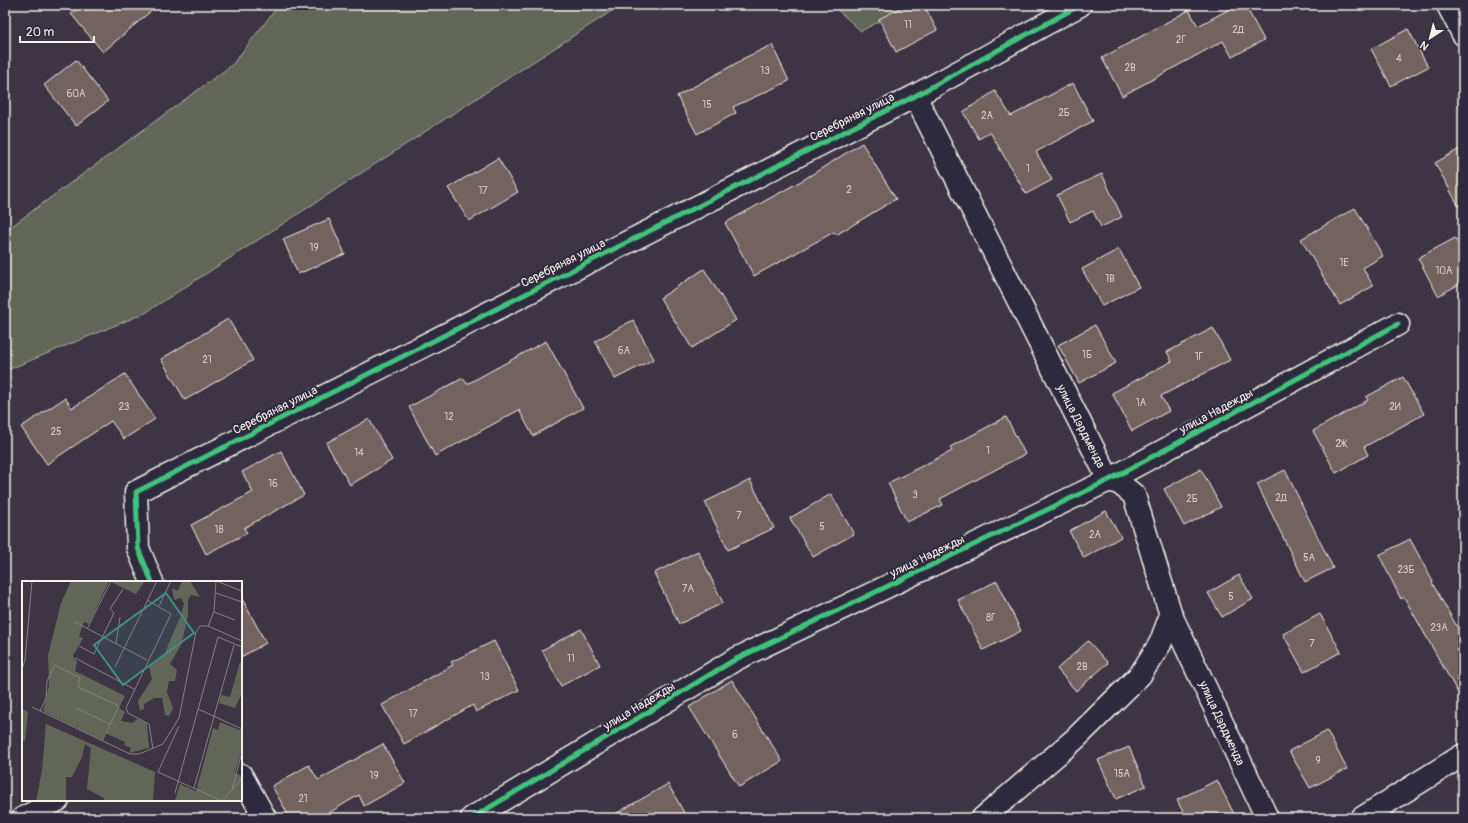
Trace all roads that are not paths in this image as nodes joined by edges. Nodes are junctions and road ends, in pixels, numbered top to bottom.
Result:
1 (1080, 5) edge
2 (1448, 5) edge
3 (1463, 34) edge
4 (914, 96) junction
5 (1398, 324) dead end
6 (1109, 480) junction
7 (152, 581) edge
8 (1171, 615) junction
9 (1463, 755) edge
10 (242, 777) edge
11 (56, 801) edge
12 (23, 818) edge
13 (265, 818) edge
14 (472, 818) edge
15 (983, 818) edge
16 (1267, 818) edge
17 (1362, 818) edge

1 - 4 street, Серебряная улица
2 - 3 street
4 - 6 street, улица Дэрдменда
4 - 7 street, Серебряная улица
5 - 6 street, улица Надежды
6 - 8 street, улица Дэрдменда
6 - 14 street, улица Надежды
8 - 15 street
8 - 16 street, улица Дэрдменда
9 - 17 street
10 - 13 street
11 - 12 street

